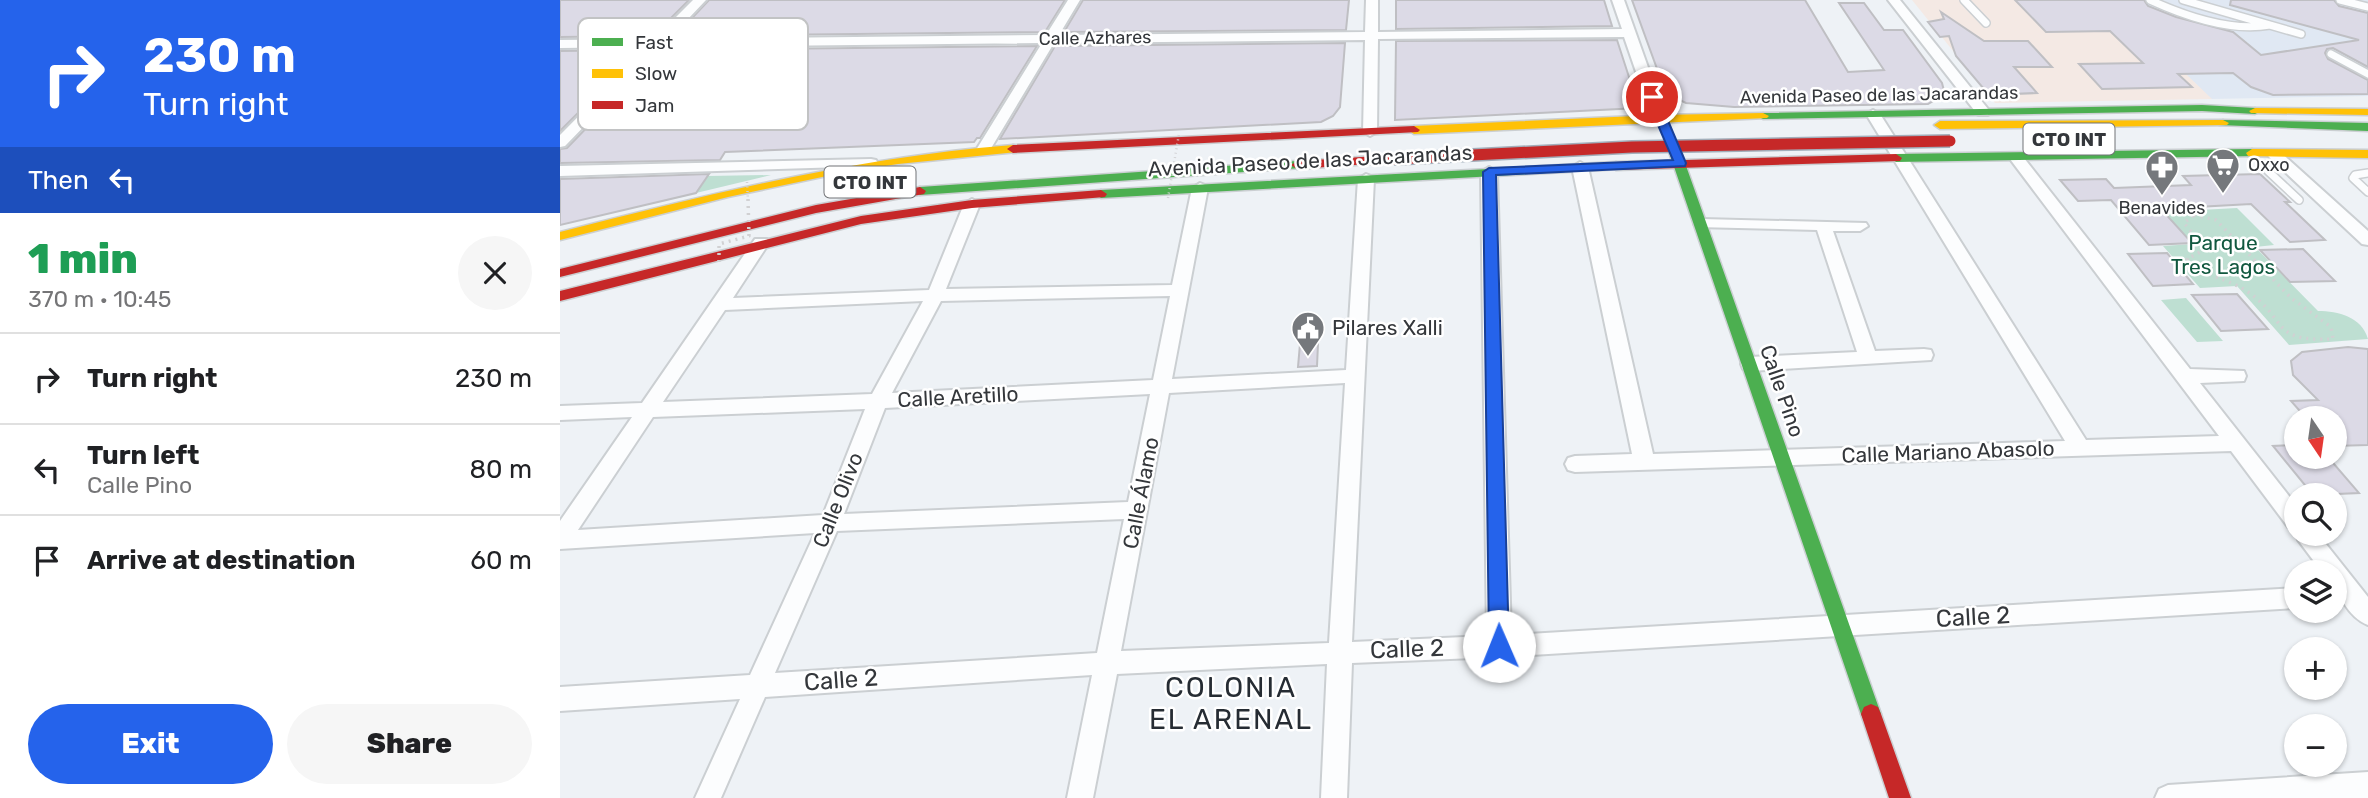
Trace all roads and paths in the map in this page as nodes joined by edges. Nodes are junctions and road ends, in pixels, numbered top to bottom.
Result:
1 (700, 0) edge
2 (1074, 0) edge
3 (1372, 0) edge
4 (1618, 0) edge
5 (1894, 0) edge
6 (1964, 0) edge
7 (2150, 0) edge
8 (2183, 0) edge
9 (2340, 0) edge
10 (2368, 7) edge
11 (683, 18) edge
12 (1986, 23) dead end
13 (2270, 25) junction
14 (1630, 33) junction
15 (2301, 34) dead end
16 (1370, 35) junction
17 (1051, 39) junction
18 (808, 41) edge
19 (560, 44) edge
20 (578, 44) edge
21 (2331, 54) dead end
22 (2368, 74) edge
23 (2368, 103) edge
24 (2202, 108) junction
25 (1983, 112) junction
26 (2368, 113) edge
27 (1873, 114) junction
28 (1769, 116) junction
29 (1660, 118) junction
30 (578, 125) edge
31 (1474, 127) junction
32 (2368, 127) edge
33 (1370, 132) junction
34 (1179, 134) dead end
35 (2368, 142) edge
36 (560, 143) edge
37 (983, 150) junction
38 (1394, 151) junction
39 (2274, 153) junction
40 (2368, 154) edge
41 (2015, 156) junction
42 (1902, 158) junction
43 (1792, 161) junction
44 (873, 163) junction
45 (1680, 163) junction
46 (1580, 167) junction
47 (560, 171) edge
48 (1489, 172) junction
49 (2267, 172) dead end
50 (2368, 173) edge
51 (907, 176) dead end
52 (1366, 179) junction
53 (747, 182) dead end
54 (846, 187) dead end
55 (1200, 188) junction
56 (2368, 192) edge
57 (1168, 198) dead end
58 (2299, 200) dead end
59 (972, 204) junction
60 (726, 215) dead end
61 (1702, 224) junction
62 (1823, 225) junction
63 (1860, 226) dead end
64 (2364, 233) edge
65 (560, 236) edge
66 (596, 243) dead end
67 (761, 243) junction
68 (560, 249) edge
69 (642, 253) junction
70 (719, 262) dead end
71 (560, 273) edge
72 (560, 285) edge
73 (1181, 290) junction
74 (2249, 292) joint
75 (935, 295) junction
76 (560, 296) edge
77 (719, 304) junction
78 (1924, 355) dead end
79 (1867, 358) junction
80 (1750, 364) junction
81 (1356, 376) junction
82 (2185, 376) junction
83 (2236, 376) dead end
84 (1162, 386) junction
85 (878, 401) junction
86 (647, 410) junction
87 (560, 413) edge
88 (2236, 443) junction
89 (2080, 448) junction
90 (1782, 457) junction
91 (1644, 461) junction
92 (1575, 464) dead end
93 (2284, 505) edge
94 (1137, 510) junction
95 (830, 523) junction
96 (560, 540) edge
97 (2347, 598) edge
98 (2284, 599) edge
99 (2368, 615) edge
100 (1840, 625) junction
101 (1499, 646) junction
102 (1340, 652) junction
103 (1107, 663) junction
104 (759, 685) junction
105 (560, 699) edge
106 (2368, 785) edge
107 (708, 798) edge
108 (1080, 798) edge
109 (1334, 798) edge
110 (1900, 798) edge
111 (2168, 798) edge

1 - 11 street
2 - 17 street
3 - 16 street
4 - 14 street, Calle Pino
5 - 25 street
6 - 12 lane
7 - 13 lane
8 - 13 lane
9 - 10 lane
13 - 15 lane
14 - 16 street, Calle Azhares
14 - 29 street, Calle Pino
16 - 17 street, Calle Azhares
16 - 33 street
17 - 18 street, Calle Azhares
17 - 37 street
19 - 20 street, Calle Azhares
21 - 22 lane
23 - 24 main road
24 - 25 main road, Avenida Paseo de las Jacarandas / CTO INT
24 - 26 main road, Avenida Paseo de las Jacarandas / CTO INT
25 - 27 main road, Avenida Paseo de las Jacarandas / CTO INT
27 - 28 main road, Avenida Paseo de las Jacarandas / CTO INT
27 - 42 street
28 - 29 main road, Avenida Paseo de las Jacarandas / CTO INT
28 - 43 main road
29 - 31 main road, Avenida Paseo de las Jacarandas / CTO INT
29 - 45 main road, Calle Pino
30 - 36 street
31 - 33 main road, Avenida Paseo de las Jacarandas / CTO INT
31 - 48 main road
32 - 38 main road, CTO INT
33 - 37 main road, Avenida Paseo de las Jacarandas / CTO INT
34 - 57 path, bridge
35 - 38 main road, CTO INT, bridge
37 - 44 main road, Avenida Paseo de las Jacarandas / CTO INT
38 - 51 main road, CTO INT
38 - 69 main road, CTO INT
39 - 40 main road, Avenida Paseo de las Jacarandas / CTO INT
39 - 41 main road, Avenida Paseo de las Jacarandas / CTO INT
39 - 64 street
41 - 42 main road, Avenida Paseo de las Jacarandas / CTO INT
41 - 82 street
42 - 43 main road, Avenida Paseo de las Jacarandas / CTO INT
42 - 89 street
43 - 45 main road, Avenida Paseo de las Jacarandas / CTO INT
44 - 47 street
44 - 65 main road, Avenida Paseo de las Jacarandas / CTO INT
45 - 46 main road, Avenida Paseo de las Jacarandas / CTO INT
45 - 61 main road, Calle Pino
46 - 48 main road, Avenida Paseo de las Jacarandas / CTO INT
46 - 91 street
48 - 52 main road, Avenida Paseo de las Jacarandas / CTO INT
48 - 101 street
49 - 58 lane
50 - 56 lane
52 - 55 main road, Avenida Paseo de las Jacarandas / CTO INT
52 - 81 street
53 - 70 path, bridge
54 - 60 main road, CTO INT
55 - 59 main road, Avenida Paseo de las Jacarandas / CTO INT
55 - 73 street, Calle Álamo
59 - 67 main road, Avenida Paseo de las Jacarandas / CTO INT
59 - 75 street, Calle Olivo
61 - 62 street
61 - 80 main road, Calle Pino
62 - 63 street
62 - 79 street
66 - 68 main road
67 - 76 main road, Avenida Paseo de las Jacarandas / CTO INT
67 - 77 street
69 - 71 main road, CTO INT
69 - 72 main road
73 - 75 street
73 - 84 street, Calle Álamo
74 - 74 path
75 - 77 street
75 - 85 street, Calle Olivo
77 - 86 street
78 - 79 street
79 - 80 street
80 - 90 main road, Calle Pino
81 - 84 street, Calle Aretillo
81 - 102 street
82 - 83 street
82 - 88 street
84 - 85 street, Calle Aretillo
84 - 94 street, Calle Álamo
85 - 86 street, Calle Aretillo
85 - 95 street, Calle Olivo
86 - 87 street, Calle Aretillo
86 - 96 street
88 - 89 street, Calle Mariano Abasolo
88 - 93 street
89 - 90 street, Calle Mariano Abasolo
90 - 91 street, Calle Mariano Abasolo
90 - 100 main road, Calle Pino
91 - 92 street, Calle Mariano Abasolo
94 - 95 street
94 - 103 street, Calle Álamo
95 - 96 street
95 - 104 street, Calle Olivo
97 - 99 street
98 - 100 street, Calle 2
100 - 101 street, Calle 2
100 - 110 main road, Calle Pino
101 - 102 street, Calle 2
102 - 103 street, Calle 2
102 - 109 street
103 - 104 street, Calle 2
103 - 108 street, Calle Álamo
104 - 105 street, Calle 2
104 - 107 street, Calle Olivo
106 - 111 street

